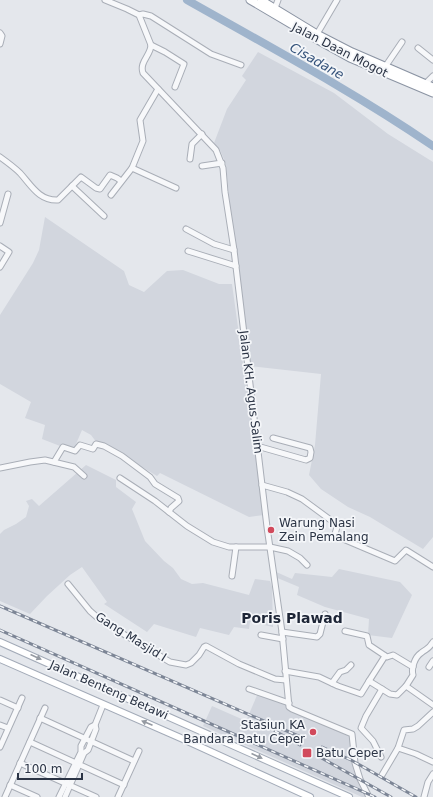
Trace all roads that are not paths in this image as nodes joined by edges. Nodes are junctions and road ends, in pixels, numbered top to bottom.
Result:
1 (105, 0) edge
2 (250, 0) edge
3 (261, 0) edge
4 (278, 0) edge
5 (337, 0) edge
6 (275, 8) junction
7 (139, 15) junction
8 (0, 33) edge
9 (318, 34) junction
10 (402, 42) dead end
11 (0, 44) edge
12 (151, 45) junction
13 (418, 48) dead end
14 (433, 60) edge
15 (241, 65) dead end
16 (385, 67) junction
17 (433, 76) edge
18 (425, 84) junction
19 (176, 87) dead end
20 (433, 87) edge
21 (158, 89) junction
22 (433, 93) edge
23 (202, 134) junction
24 (0, 157) edge
25 (190, 159) dead end
26 (222, 162) junction
27 (202, 166) dead end
28 (132, 168) junction
29 (121, 181) junction
30 (72, 186) junction
31 (176, 188) dead end
32 (8, 194) dead end
33 (111, 195) dead end
34 (104, 216) dead end
35 (0, 223) edge
36 (186, 229) dead end
37 (0, 246) edge
38 (234, 250) junction
39 (188, 251) dead end
40 (236, 266) junction
41 (0, 267) edge
42 (273, 438) dead end
43 (257, 446) junction
44 (54, 462) junction
45 (0, 468) edge
46 (84, 476) dead end
47 (120, 478) dead end
48 (262, 485) junction
49 (168, 512) junction
50 (236, 547) junction
51 (270, 547) junction
52 (307, 565) dead end
53 (433, 567) edge
54 (232, 576) dead end
55 (68, 584) dead end
56 (325, 614) dead end
57 (345, 631) dead end
58 (282, 632) junction
59 (262, 635) dead end
60 (282, 639) junction
61 (0, 642) edge
62 (433, 643) edge
63 (385, 656) junction
64 (0, 659) edge
65 (433, 661) edge
66 (351, 664) dead end
67 (413, 667) junction
68 (429, 667) dead end
69 (285, 671) junction
70 (286, 680) junction
71 (369, 681) junction
72 (332, 683) junction
73 (406, 686) junction
74 (249, 688) dead end
75 (382, 689) junction
76 (22, 698) dead end
77 (0, 700) edge
78 (289, 703) junction
79 (103, 705) junction
80 (433, 705) edge
81 (18, 708) junction
82 (45, 708) dead end
83 (433, 712) edge
84 (40, 718) junction
85 (0, 725) edge
86 (8, 728) junction
87 (88, 740) junction
88 (30, 742) junction
89 (0, 747) edge
90 (398, 748) junction
91 (139, 751) dead end
92 (381, 757) dead end
93 (134, 761) junction
94 (433, 762) edge
95 (20, 763) junction
96 (77, 764) junction
97 (433, 774) edge
98 (382, 775) dead end
99 (68, 784) junction
100 (431, 784) edge
101 (10, 785) junction
102 (124, 785) junction
103 (5, 797) edge
104 (37, 797) edge
105 (59, 797) edge
106 (65, 797) edge
107 (96, 797) edge
108 (118, 797) edge
109 (310, 797) edge
110 (349, 797) edge
111 (369, 797) edge
112 (424, 797) edge

1 - 7 street
2 - 22 highway, Jalan Daan Mogot
3 - 6 highway, Jalan Daan Mogot
4 - 6 street
5 - 9 street
6 - 9 highway, Jalan Daan Mogot
7 - 12 street
7 - 15 street
8 - 11 street
9 - 16 highway, Jalan Daan Mogot
10 - 16 street
12 - 19 street
12 - 21 street, Jalan KH. Agus Salim
13 - 14 street
16 - 18 highway, Jalan Daan Mogot
17 - 18 street
18 - 20 highway, Jalan Daan Mogot
21 - 23 street, Jalan KH. Agus Salim
21 - 28 street
23 - 25 street
23 - 26 street, Jalan KH. Agus Salim
24 - 30 street
26 - 27 street
26 - 38 street, Jalan KH. Agus Salim
28 - 29 street
28 - 31 street
29 - 30 street
29 - 33 street
30 - 34 street
32 - 35 street
36 - 38 street
37 - 41 street
38 - 40 street, Jalan KH. Agus Salim
39 - 40 street
40 - 43 street, Jalan KH. Agus Salim
42 - 43 street
43 - 48 street, Jalan KH. Agus Salim
44 - 45 street
44 - 46 street
44 - 49 street
47 - 49 street
48 - 51 street, Jalan KH. Agus Salim
48 - 53 street
49 - 50 street
50 - 51 street
50 - 54 street
51 - 52 street
51 - 58 street, Jalan KH. Agus Salim
55 - 70 street, Gang Masjid I
56 - 58 street
57 - 63 street
58 - 60 street, Jalan KH. Agus Salim
59 - 60 street
60 - 69 street, Jalan KH. Agus Salim
61 -> 110 main road, Jalan Benteng Betawi
62 - 67 street
63 - 67 street
63 - 71 street
64 - 79 main road, Jalan Benteng Betawi
65 - 68 street
66 - 72 street
67 - 73 street
69 - 70 street, Jalan KH. Agus Salim
69 - 72 street
70 - 78 street, Jalan KH. Agus Salim
71 - 72 street
71 - 75 street
73 - 75 street
73 - 80 street
74 - 78 street
75 - 92 street
76 - 81 street
77 - 81 street
78 - 111 street
79 - 87 street
109 -> 79 main road, Jalan Benteng Betawi
81 - 86 street
82 - 84 street
83 - 90 street
84 - 87 street
84 - 88 street
85 - 86 street
86 - 89 street
87 - 93 street
87 - 96 street
88 - 95 street
88 - 96 street
90 - 94 street
90 - 98 street
91 - 93 street
93 - 102 street
95 - 99 street
95 - 101 street
96 - 99 street
96 - 102 street
97 - 100 street
99 - 105 street
99 - 106 street
99 - 107 street
100 - 112 street
101 - 103 street
101 - 104 street
102 - 108 street

